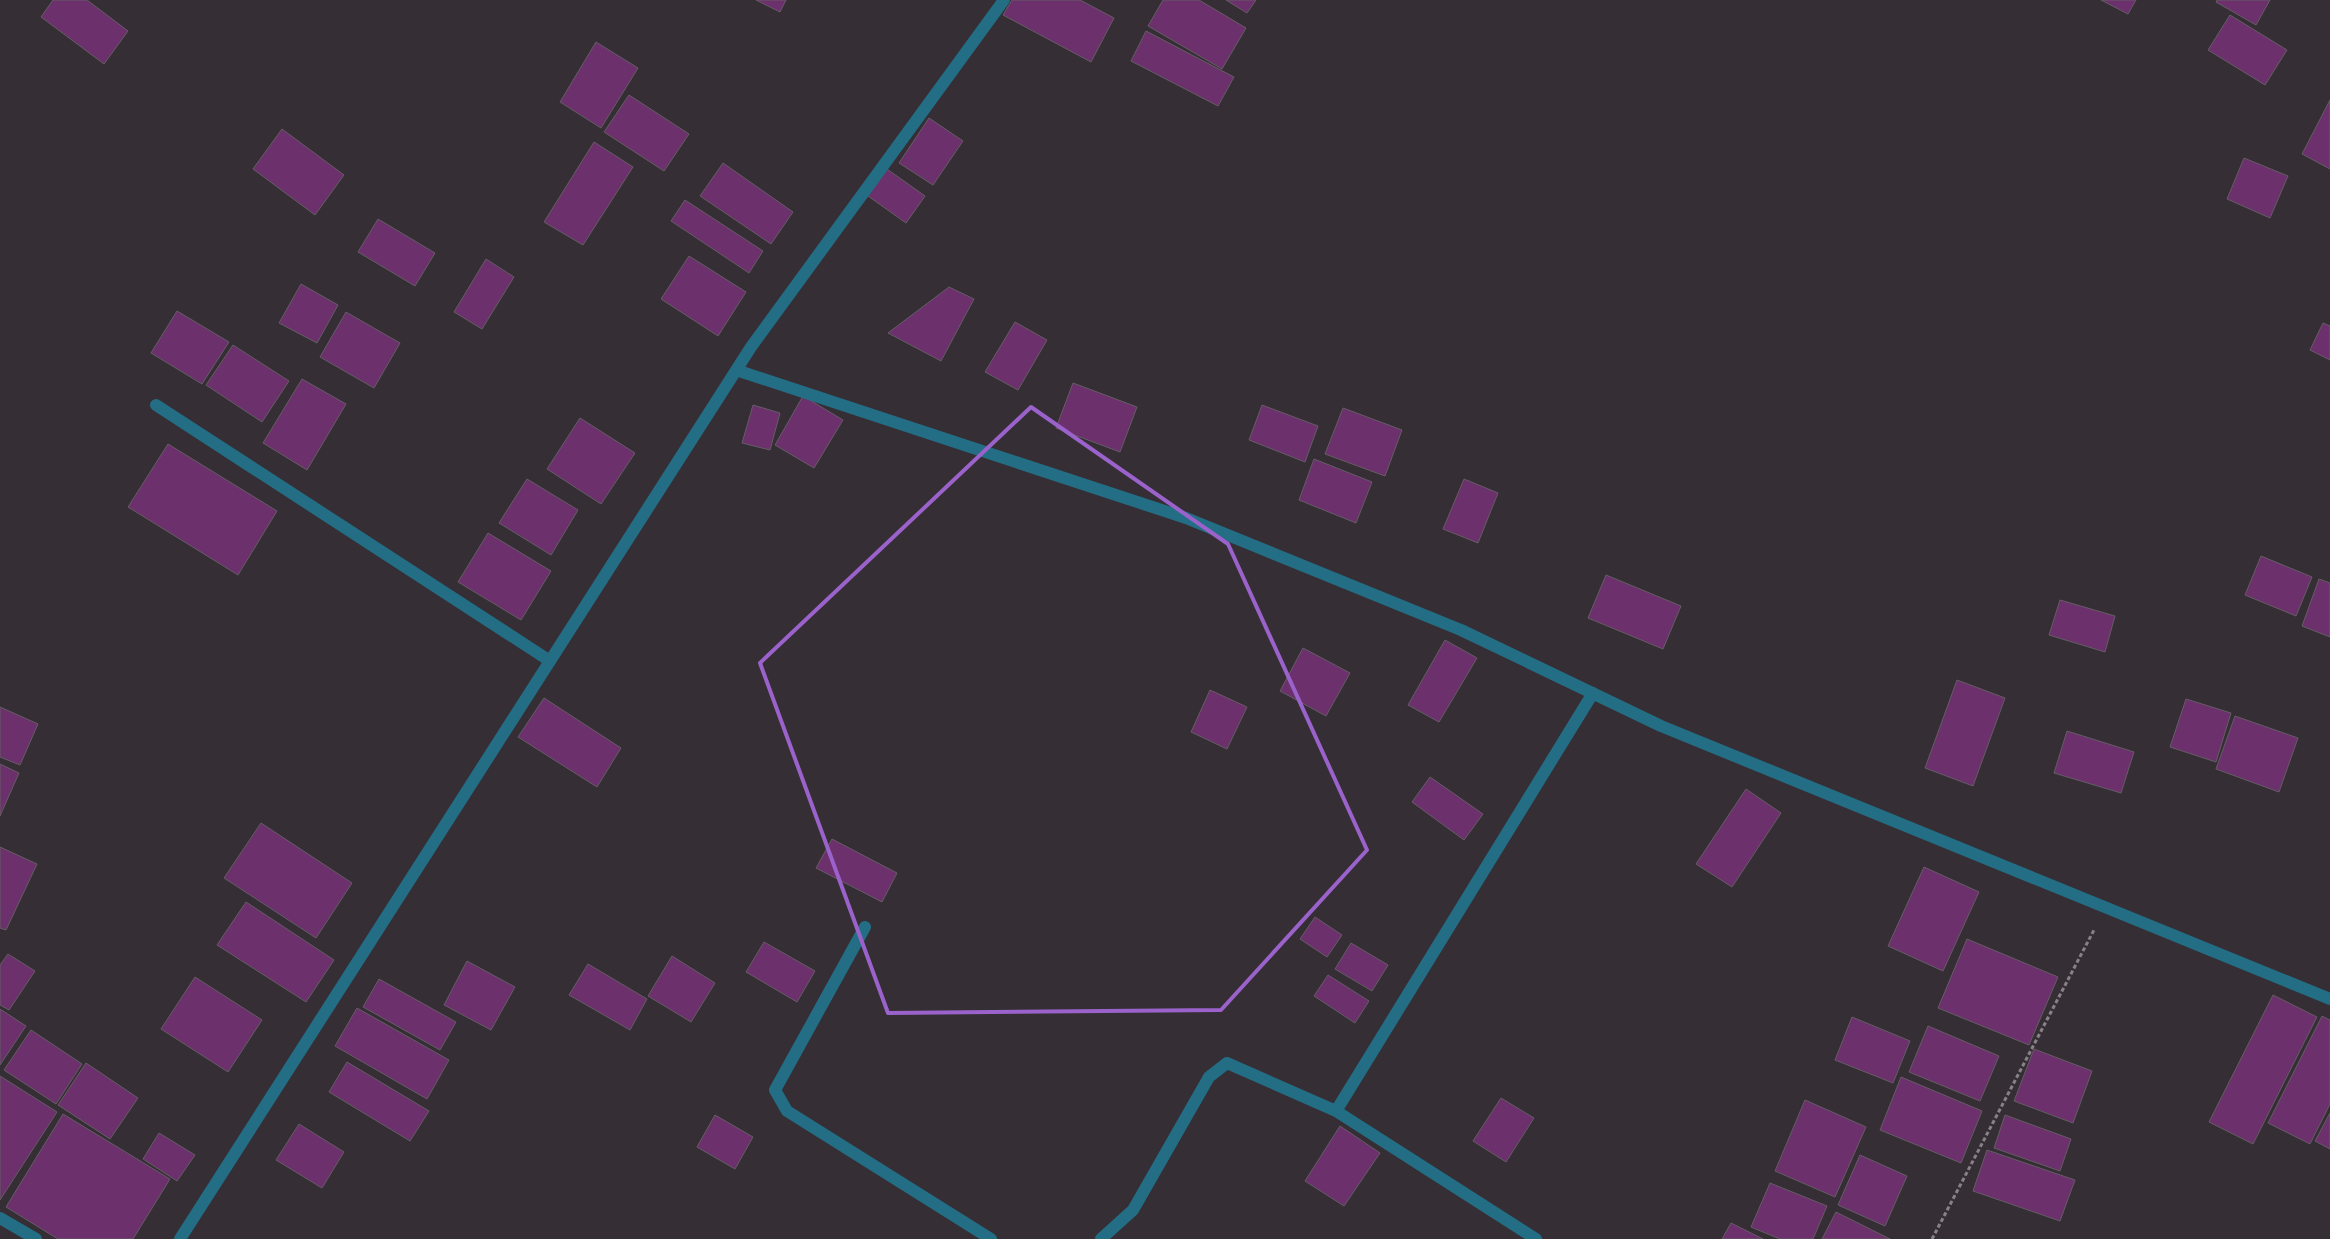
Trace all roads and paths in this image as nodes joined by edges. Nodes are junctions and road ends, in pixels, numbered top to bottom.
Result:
1 (1004, 0) edge
2 (736, 370) junction
3 (156, 405) dead end
4 (550, 660) junction
5 (1593, 693) junction
6 (2107, 908) junction
7 (865, 927) dead end
8 (2330, 999) edge
9 (1336, 1111) junction
10 (0, 1218) edge
11 (36, 1239) edge
12 (180, 1239) edge
13 (991, 1239) edge
14 (1101, 1239) edge
15 (1536, 1239) edge
16 (1932, 1239) edge

1 - 2 street
2 - 4 street
2 - 5 street
3 - 4 street
4 - 12 street
5 - 6 street
5 - 9 street
6 - 8 street
6 - 16 path
7 - 13 street
9 - 14 street
9 - 15 street
10 - 11 street

